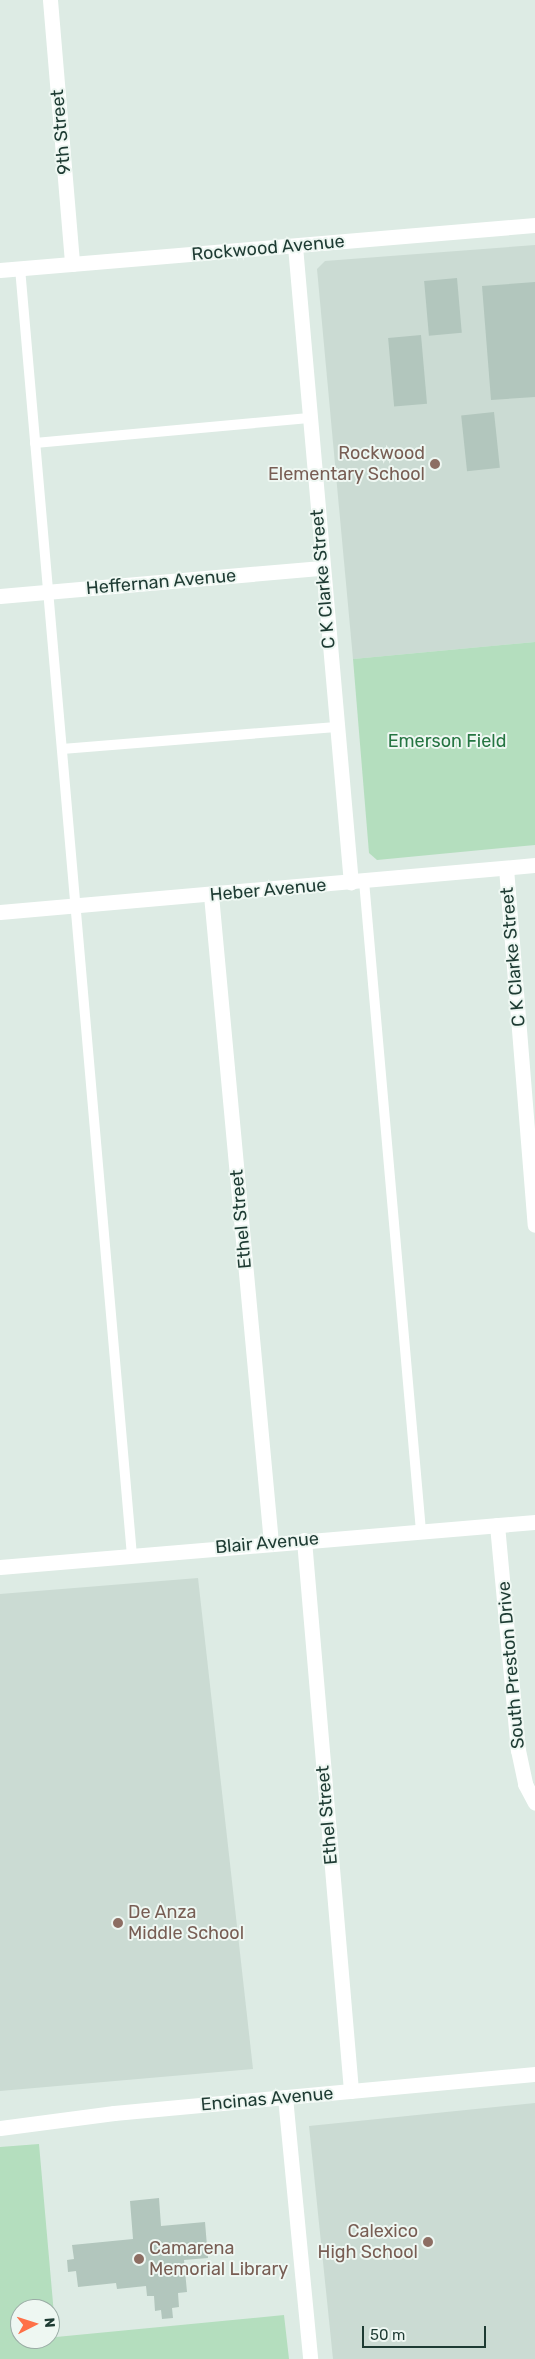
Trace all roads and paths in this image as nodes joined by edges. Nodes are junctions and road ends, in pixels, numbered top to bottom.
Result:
1 (50, 0) edge
2 (535, 225) edge
3 (295, 246) junction
4 (72, 264) junction
5 (20, 268) junction
6 (0, 270) edge
7 (310, 418) junction
8 (35, 443) junction
9 (322, 568) junction
10 (48, 592) junction
11 (0, 596) edge
12 (336, 726) junction
13 (62, 749) junction
14 (535, 865) edge
15 (506, 868) junction
16 (357, 882) junction
17 (211, 895) junction
18 (75, 906) junction
19 (0, 912) edge
20 (535, 1226) edge
21 (535, 1522) edge
22 (498, 1525) junction
23 (421, 1531) junction
24 (304, 1540) junction
25 (271, 1543) junction
26 (132, 1555) junction
27 (0, 1567) edge
28 (535, 1803) edge
29 (535, 2074) edge
30 (350, 2091) junction
31 (285, 2097) junction
32 (0, 2128) edge
33 (310, 2359) edge

1 - 4 street, 9th Street
2 - 3 street, Rockwood Avenue
3 - 4 street, Rockwood Avenue
3 - 7 street, C K Clarke Street
4 - 5 street, Rockwood Avenue
5 - 6 street, Rockwood Avenue
5 - 8 lane
7 - 8 lane
7 - 9 street, C K Clarke Street
8 - 10 lane
9 - 10 street, Heffernan Avenue
9 - 12 street, C K Clarke Street
10 - 11 street, Heffernan Avenue
10 - 13 lane
12 - 13 lane
12 - 16 street, C K Clarke Street
13 - 18 lane
14 - 15 street, Heber Avenue
15 - 16 street, Heber Avenue
15 - 20 street, C K Clarke Street
16 - 17 street, Heber Avenue
16 - 23 lane
17 - 18 street, Heber Avenue
17 - 25 street, Ethel Street
18 - 19 street, Heber Avenue
18 - 26 lane
21 - 22 street, Blair Avenue
22 - 23 street, Blair Avenue
22 - 28 street, South Preston Drive
23 - 24 street, Blair Avenue
24 - 25 street, Blair Avenue
24 - 30 street, Ethel Street
25 - 26 street, Blair Avenue
26 - 27 street, Blair Avenue
29 - 30 street, Encinas Avenue
30 - 31 street, Encinas Avenue
31 - 32 street, Encinas Avenue
31 - 33 street

